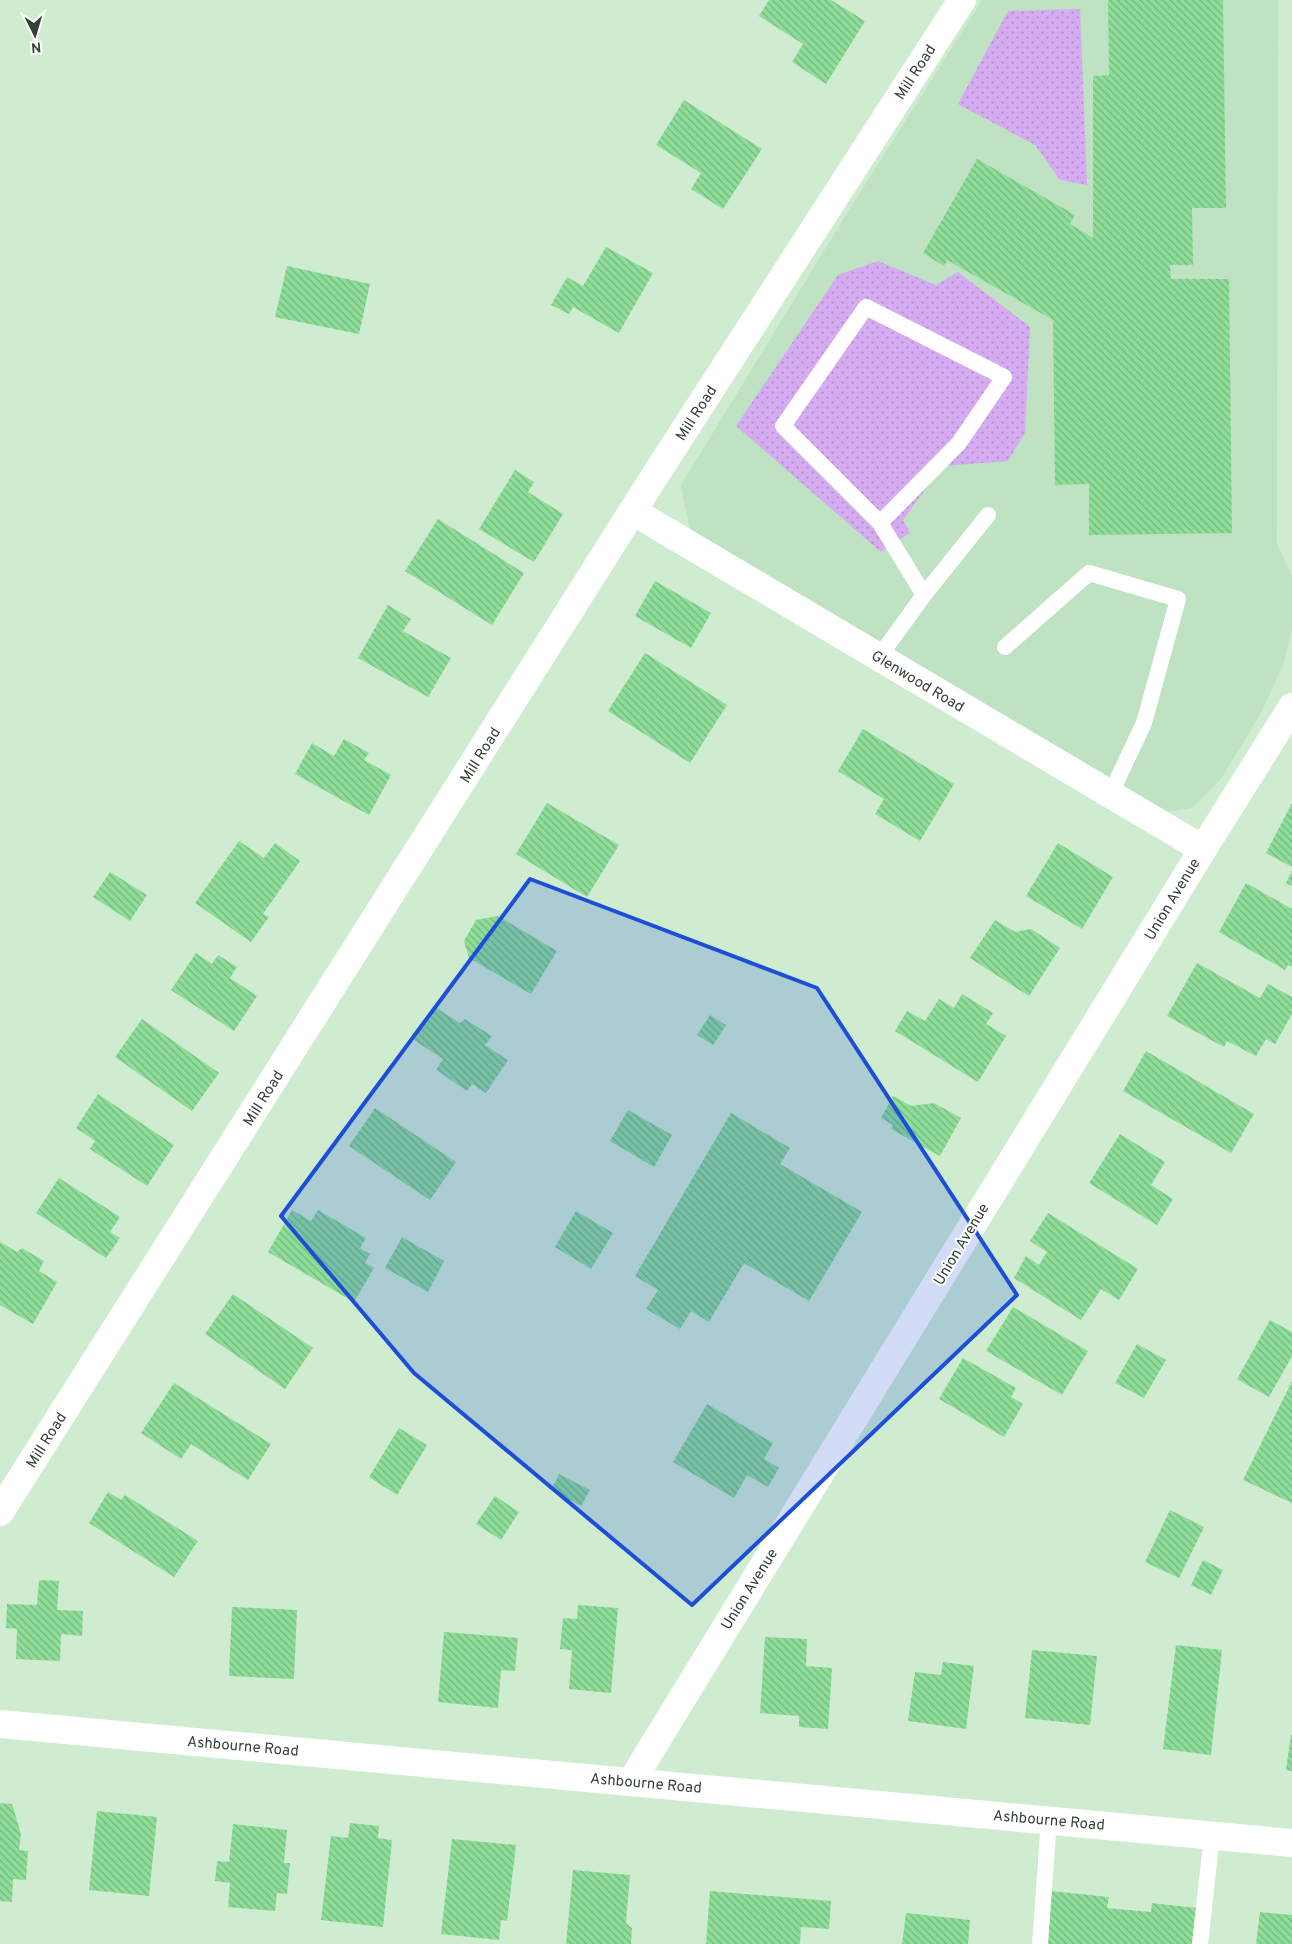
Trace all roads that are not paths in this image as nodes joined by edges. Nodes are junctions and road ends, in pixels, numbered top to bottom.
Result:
1 (962, 0) edge
2 (634, 512) junction
3 (988, 515) dead end
4 (880, 523) junction
5 (924, 595) junction
6 (1005, 647) dead end
7 (879, 657) junction
8 (1292, 707) edge
9 (1110, 795) junction
10 (1203, 849) junction
11 (0, 1512) edge
12 (0, 1724) edge
13 (631, 1782) junction
14 (1049, 1820) junction
15 (1212, 1835) junction
16 (1292, 1843) edge
17 (1040, 1944) edge
18 (1200, 1944) edge

1 - 2 street, Mill Road
2 - 7 street, Glenwood Road
2 - 11 street, Mill Road
3 - 5 lane
4 - 4 lane
4 - 5 lane
5 - 7 lane
6 - 9 lane
7 - 9 street, Glenwood Road
8 - 10 street, Union Avenue
9 - 10 street, Glenwood Road
10 - 13 street, Union Avenue
12 - 13 street, Ashbourne Road
13 - 14 street, Ashbourne Road
14 - 15 street, Ashbourne Road
14 - 17 lane
15 - 16 street, Ashbourne Road
15 - 18 lane

